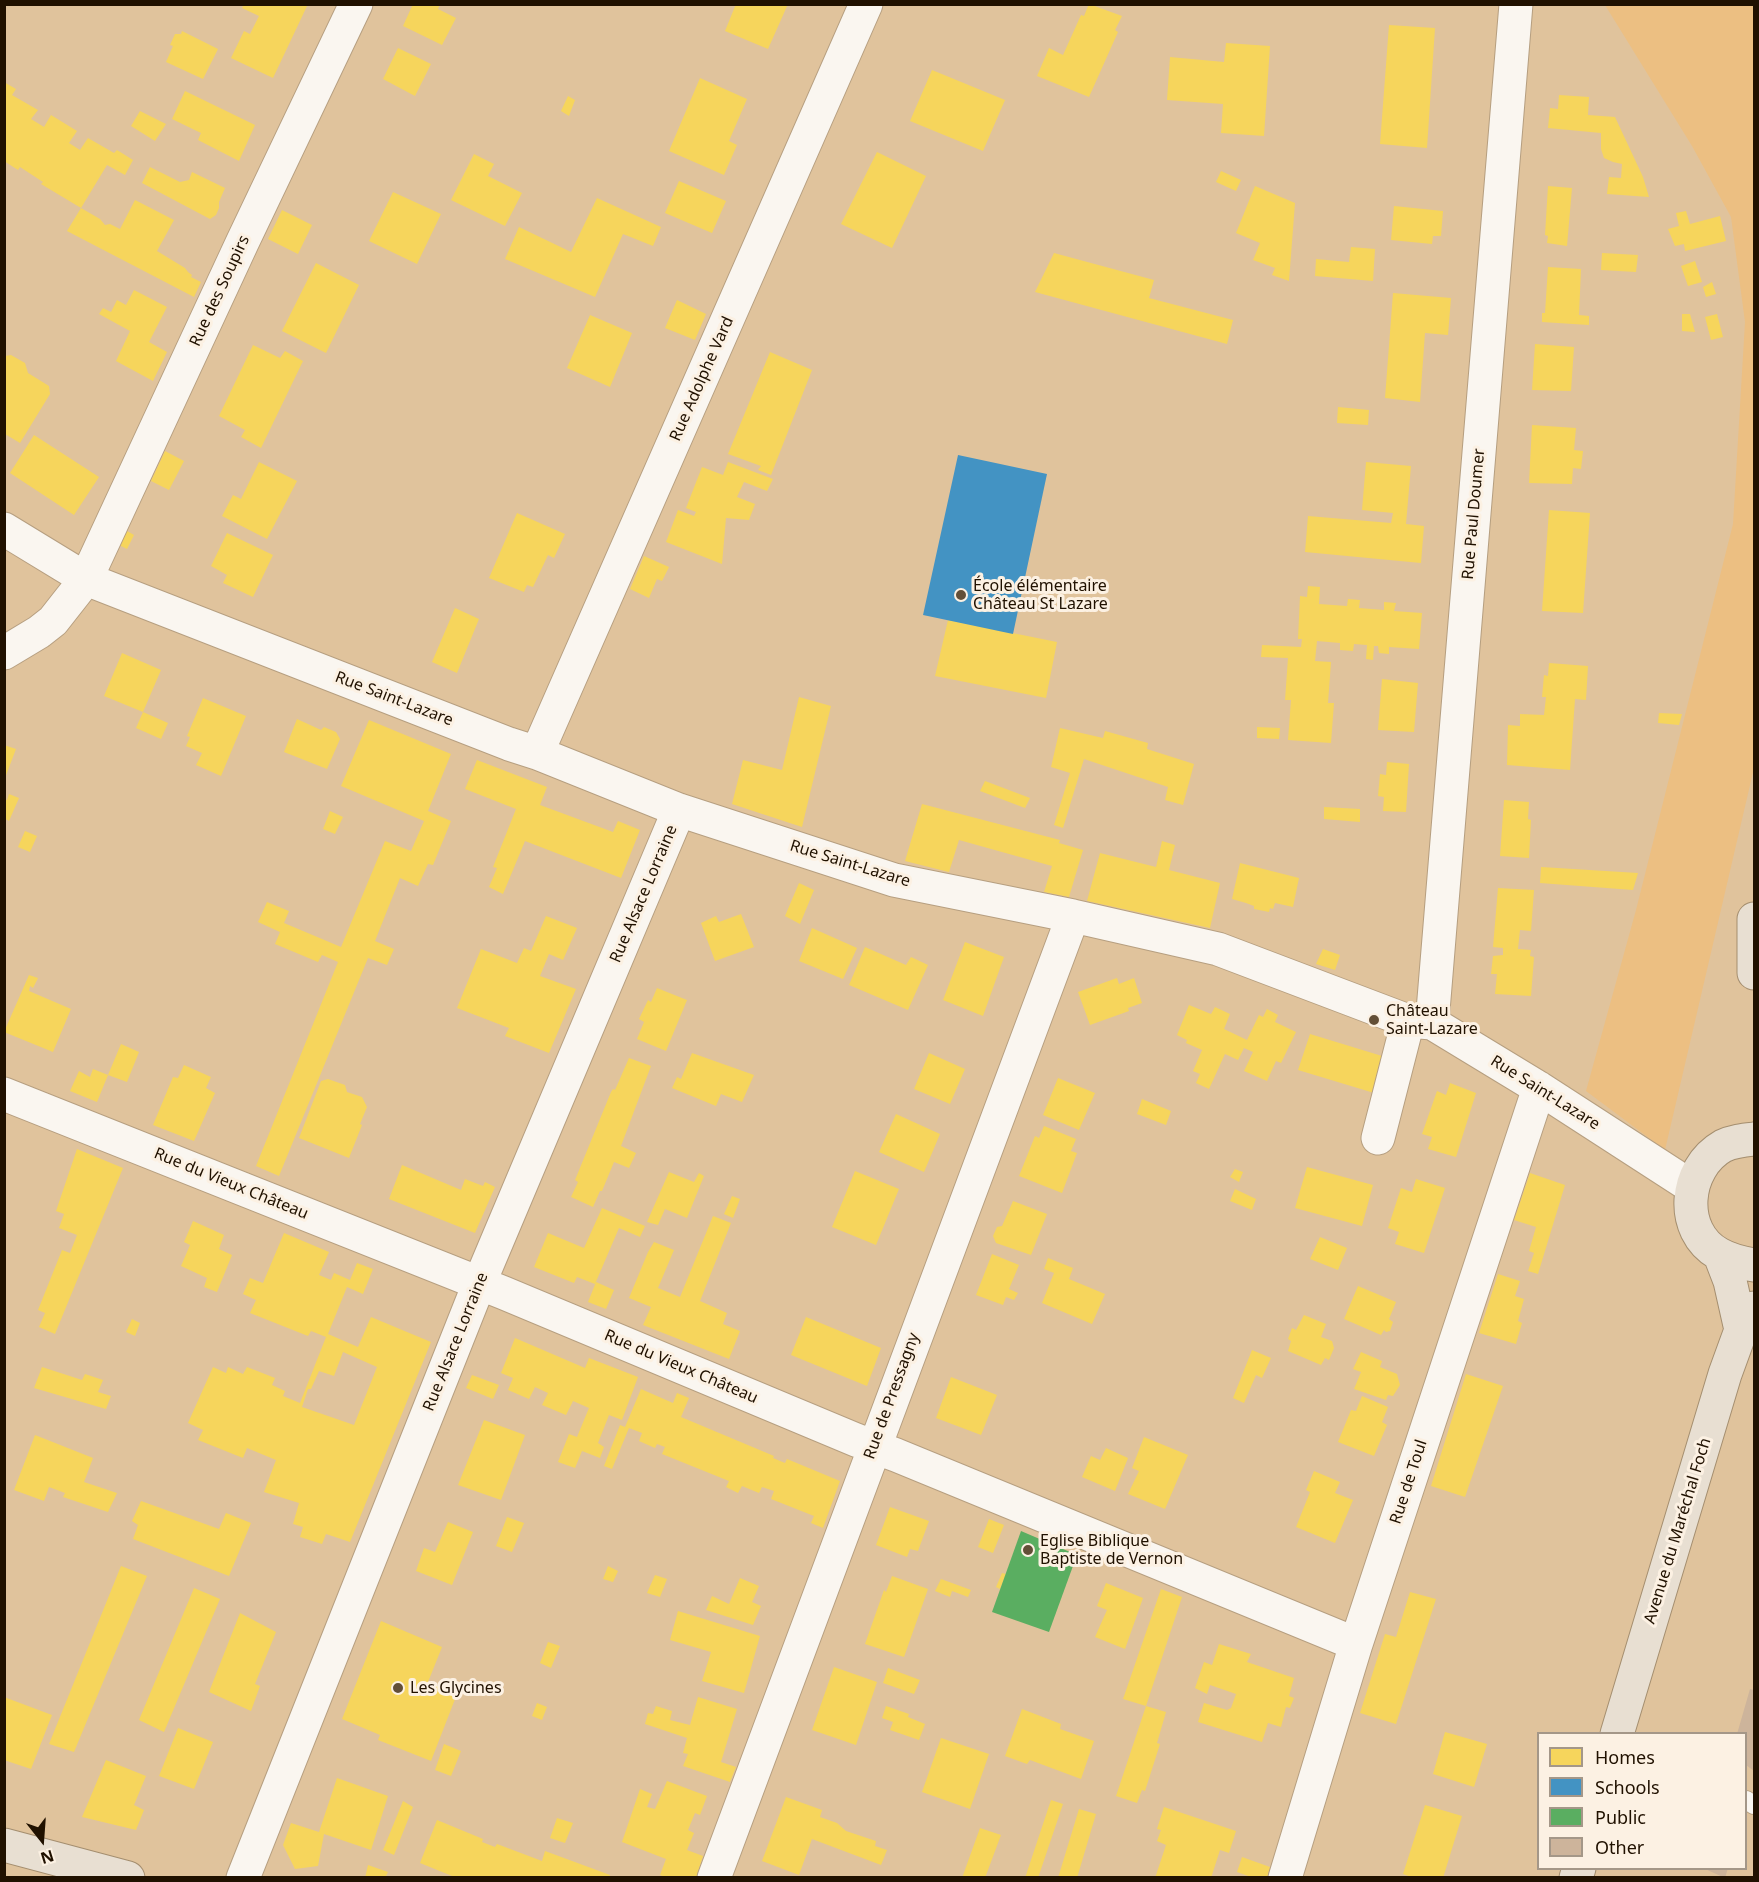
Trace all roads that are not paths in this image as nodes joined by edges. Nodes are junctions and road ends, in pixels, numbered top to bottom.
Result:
1 (356, 4) edge
2 (866, 4) edge
3 (1516, 4) edge
4 (4, 529) edge
5 (86, 579) junction
6 (4, 653) edge
7 (537, 753) junction
8 (679, 810) junction
9 (1073, 916) junction
10 (1755, 919) edge
11 (1755, 973) edge
12 (1420, 1022) junction
13 (1539, 1088) junction
14 (4, 1094) edge
15 (1378, 1138) dead end
16 (1755, 1139) edge
17 (1692, 1187) junction
18 (1720, 1255) junction
19 (1755, 1265) edge
20 (479, 1284) junction
21 (1748, 1319) edge
22 (874, 1447) junction
23 (1356, 1644) junction
24 (1618, 1732) edge
25 (4, 1845) edge
26 (128, 1878) edge
27 (243, 1878) edge
28 (714, 1878) edge
29 (1285, 1878) edge

1 - 5 street, Rue des Soupirs
2 - 7 street, Rue Adolphe Vard
3 - 12 street, Rue Paul Doumer
4 - 5 street, Rue Saint-Lazare
5 - 6 street, Rue des Soupirs
5 - 7 street, Rue Saint-Lazare
7 - 8 street, Rue Saint-Lazare
8 - 9 street, Rue Saint-Lazare
8 - 20 street, Rue Alsace Lorraine
9 - 12 street, Rue Saint-Lazare
9 - 22 street, Rue de Pressagny
10 - 11 main road
12 - 13 street, Rue Saint-Lazare
12 - 15 street, Rue Paul Doumer
13 - 17 street, Rue Saint-Lazare
13 - 23 street, Rue de Toul
14 - 20 street, Rue du Vieux Château
16 - 17 main road
17 - 18 main road
18 - 19 main road
18 - 21 main road, Avenue du Maréchal Foch
20 - 22 street, Rue du Vieux Château
20 - 27 street, Rue Alsace Lorraine
21 - 24 main road, Avenue du Maréchal Foch
22 - 23 street, Rue du Vieux Château
22 - 28 street, Rue de Pressagny
23 - 29 street, Rue de Toul
25 - 26 main road

